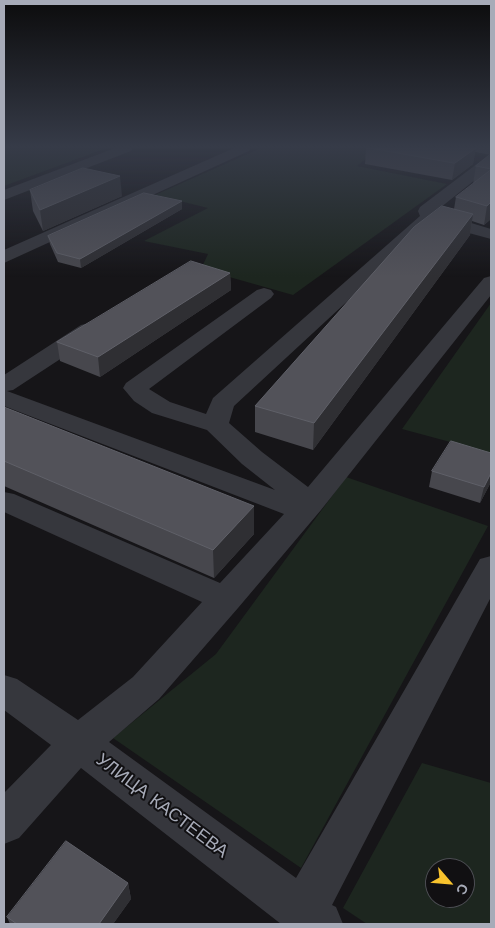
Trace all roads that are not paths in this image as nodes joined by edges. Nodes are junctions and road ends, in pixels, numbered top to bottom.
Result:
1 (149, 191) edge
2 (451, 191) edge
3 (429, 216) junction
4 (491, 234) edge
5 (4, 257) edge
6 (491, 282) edge
7 (264, 294) dead end
8 (107, 318) edge
9 (4, 385) edge
10 (4, 398) edge
11 (216, 425) junction
12 (4, 501) edge
13 (307, 507) junction
14 (491, 567) edge
15 (226, 600) junction
16 (4, 690) edge
17 (79, 743) junction
18 (4, 823) edge
19 (311, 918) edge

1 - 5 street
2 - 3 street
3 - 4 street
3 - 11 street
6 - 13 street
7 - 11 street
8 - 9 street
10 - 13 street
11 - 13 street
12 - 15 street
13 - 15 street
14 - 19 street
15 - 17 street
16 - 17 street, УЛИЦА КАСТЕЕВА
17 - 18 street
17 - 19 street, УЛИЦА КАСТЕЕВА

